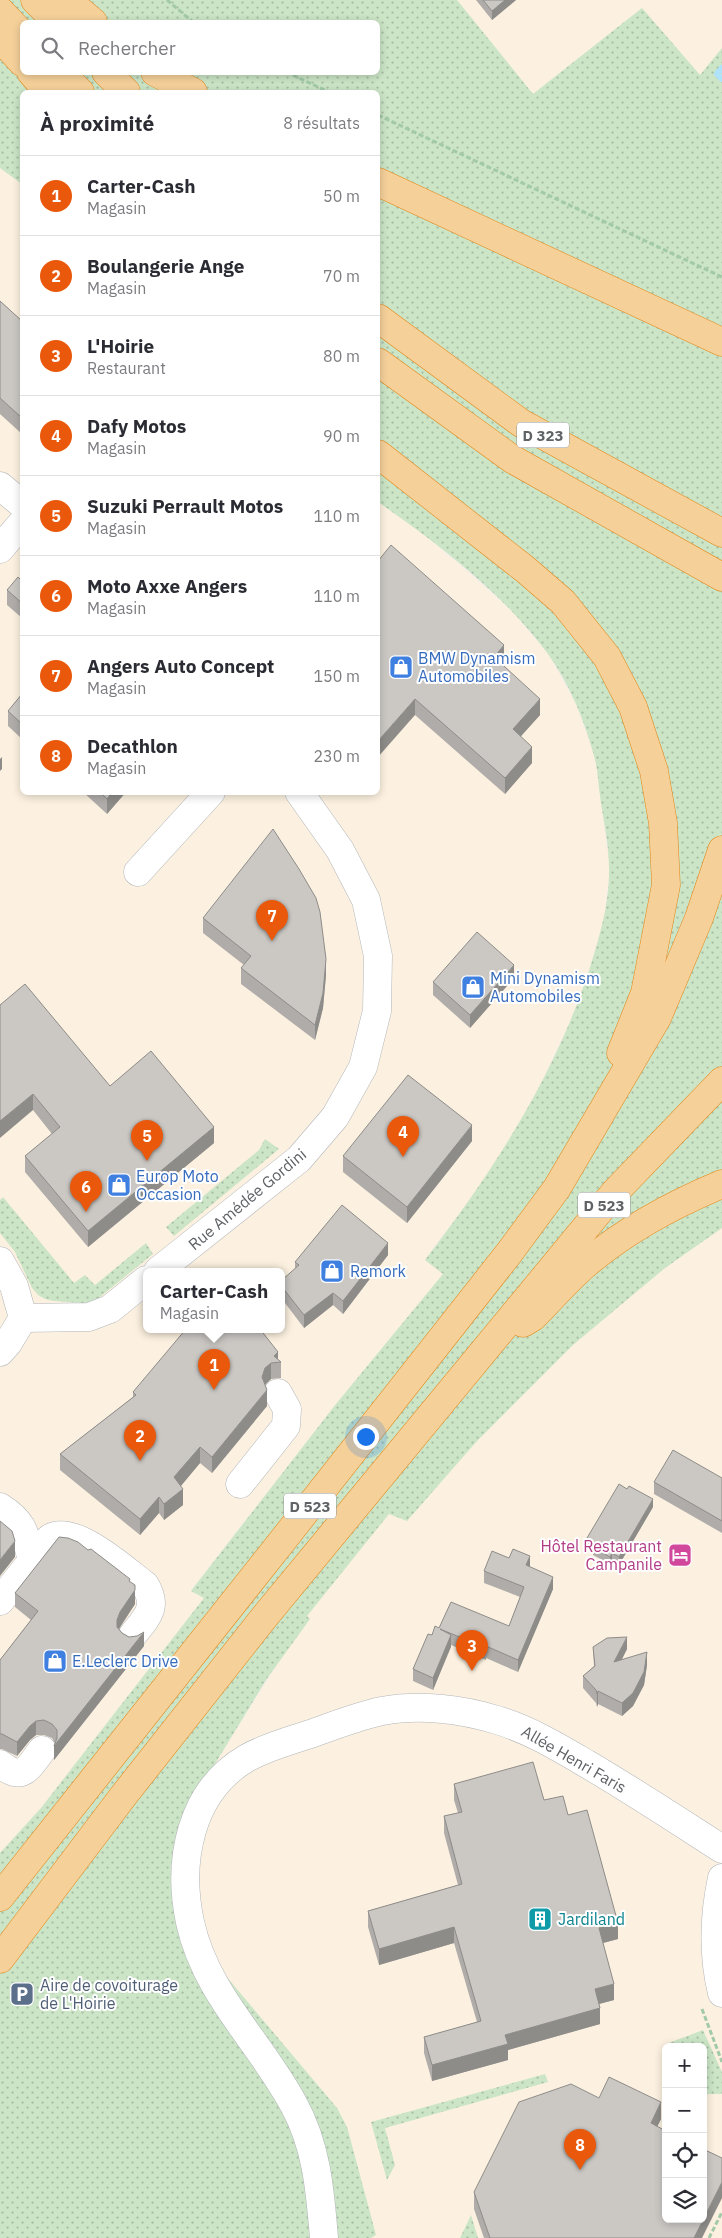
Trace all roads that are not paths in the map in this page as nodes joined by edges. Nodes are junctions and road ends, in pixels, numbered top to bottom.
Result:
1 (35, 0) edge
2 (67, 0) edge
3 (0, 12) edge
4 (55, 20) edge
5 (91, 20) edge
6 (20, 32) edge
7 (0, 38) edge
8 (20, 60) edge
9 (34, 75) edge
10 (63, 75) edge
11 (109, 75) edge
12 (161, 75) edge
13 (46, 90) edge
14 (78, 90) edge
15 (124, 90) edge
16 (189, 90) edge
17 (380, 183) edge
18 (380, 319) edge
19 (722, 342) edge
20 (380, 363) edge
21 (380, 456) edge
22 (0, 486) edge
23 (20, 502) edge
24 (20, 525) edge
25 (722, 533) edge
26 (0, 549) edge
27 (722, 576) edge
28 (208, 795) edge
29 (301, 795) edge
30 (722, 850) edge
31 (138, 872) dead end
32 (722, 1081) edge
33 (608, 1105) junction
34 (722, 1184) edge
35 (0, 1261) edge
36 (162, 1268) edge
37 (143, 1282) edge
38 (23, 1318) junction
39 (495, 1338) junction
40 (0, 1352) edge
41 (278, 1393) dead end
42 (240, 1484) dead end
43 (0, 1507) edge
44 (32, 1560) junction
45 (0, 1601) edge
46 (132, 1636) edge
47 (42, 1750) dead end
48 (0, 1764) edge
49 (722, 1848) edge
50 (722, 1878) edge
51 (0, 1897) edge
52 (0, 1958) edge
53 (722, 1993) edge
54 (324, 2238) edge

1 - 4 highway
2 - 5 highway
3 - 6 highway
7 - 8 highway
9 - 13 highway
10 - 14 highway
11 - 15 highway
12 - 16 highway
17 - 19 highway
18 - 25 highway, D 323
20 - 27 highway, D 323
21 - 33 highway
22 - 23 street
24 - 26 street
28 - 31 street
29 - 36 street, Rue Amédée Gordini
30 - 33 highway, D 523
32 - 39 highway, D 523
33 - 51 highway, D 523
34 - 39 highway
35 - 38 street
37 - 38 street
38 - 40 street
39 - 52 highway, D 523
41 - 42 street
43 - 44 street
44 - 45 street
44 - 46 street
47 - 48 street
49 - 54 street, Allée Henri Faris
50 - 53 street

